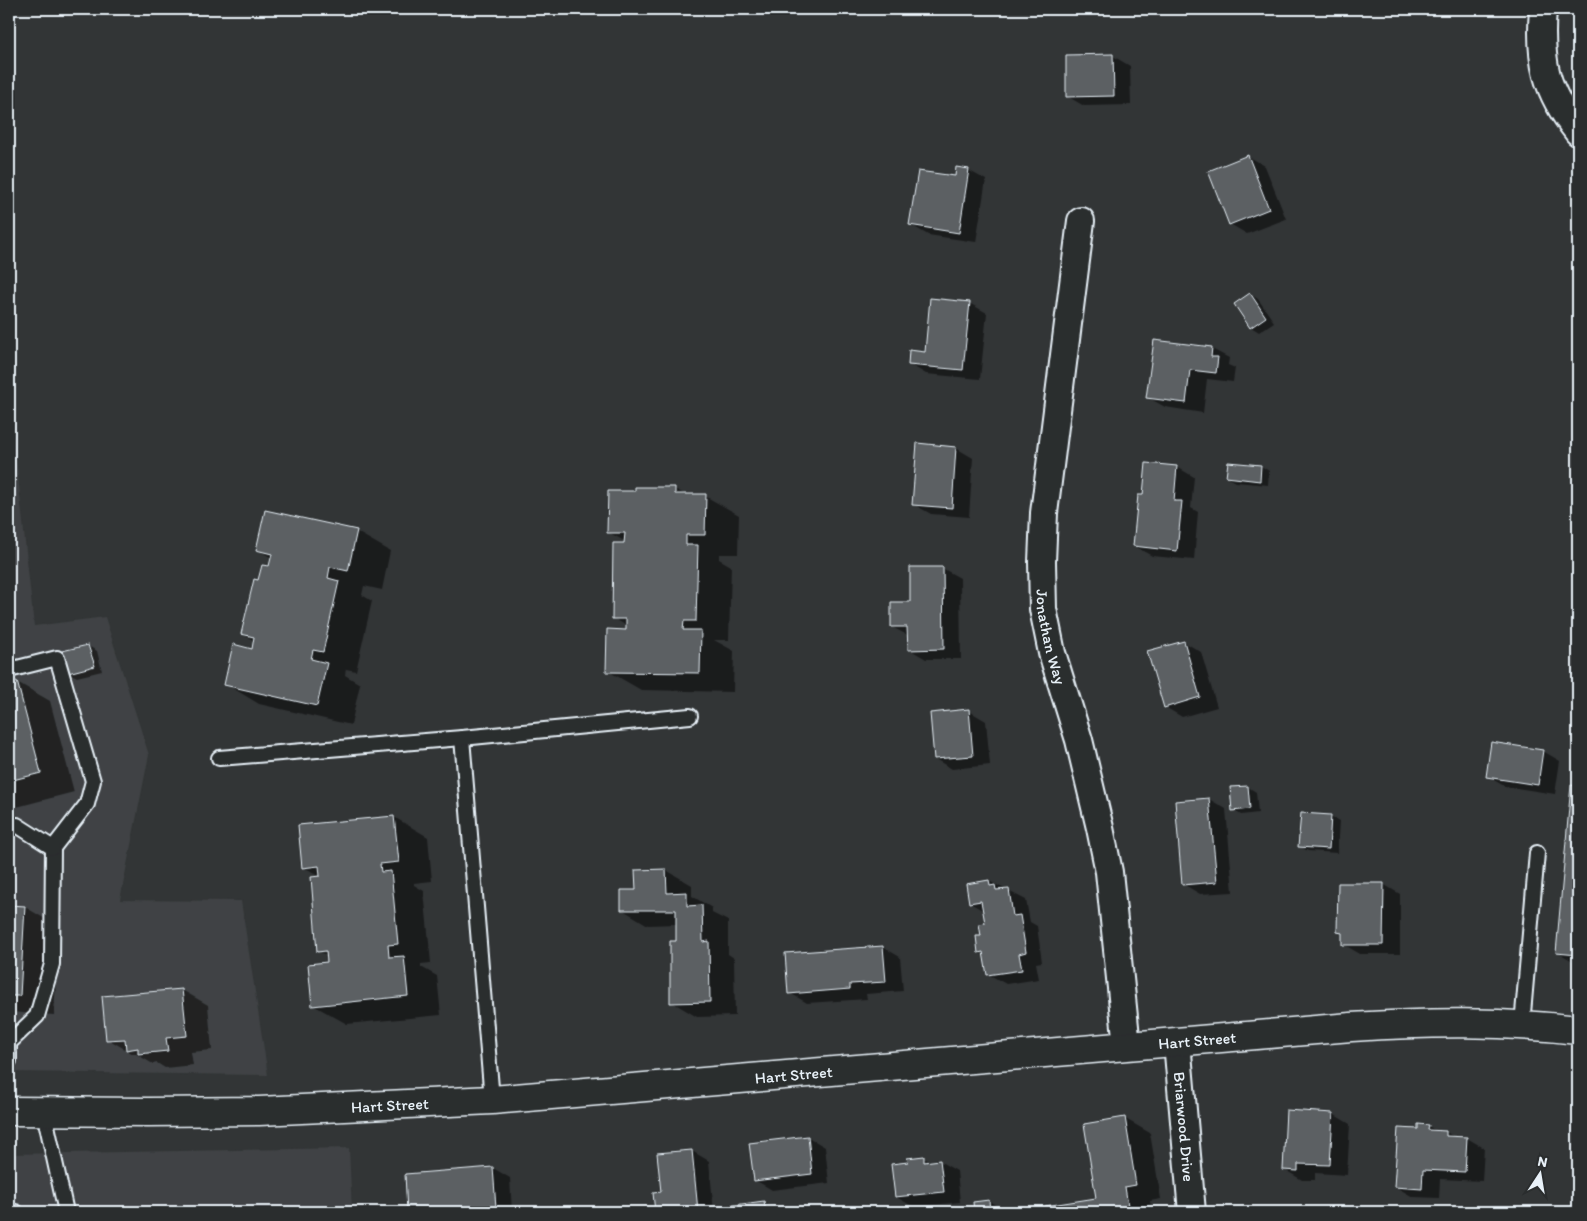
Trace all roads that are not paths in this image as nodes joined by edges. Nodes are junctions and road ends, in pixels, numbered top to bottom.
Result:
1 (1543, 9) edge
2 (1578, 132) edge
3 (1081, 221) dead end
4 (9, 670) edge
5 (690, 716) dead end
6 (462, 738) junction
7 (219, 758) dead end
8 (9, 827) edge
9 (53, 848) junction
10 (1536, 853) dead end
11 (1522, 1025) junction
12 (1578, 1030) edge
13 (9, 1041) edge
14 (1177, 1042) junction
15 (1127, 1046) junction
16 (9, 1062) edge
17 (492, 1100) junction
18 (9, 1111) edge
19 (44, 1112) junction
20 (9, 1212) edge
21 (16, 1212) edge
22 (66, 1212) edge
23 (1192, 1212) edge

1 - 2 street
3 - 15 street, Jonathan Way
4 - 9 lane
5 - 6 lane
6 - 7 lane
6 - 17 lane
8 - 9 lane
9 - 13 lane
10 - 11 lane
11 - 12 street, Hart Street
11 - 14 street, Hart Street
13 - 16 lane
14 - 15 street, Hart Street
14 - 23 street, Briarwood Drive
15 - 17 street, Hart Street
17 - 19 street, Hart Street
18 - 19 street, Hart Street
19 - 22 lane
20 - 21 lane

